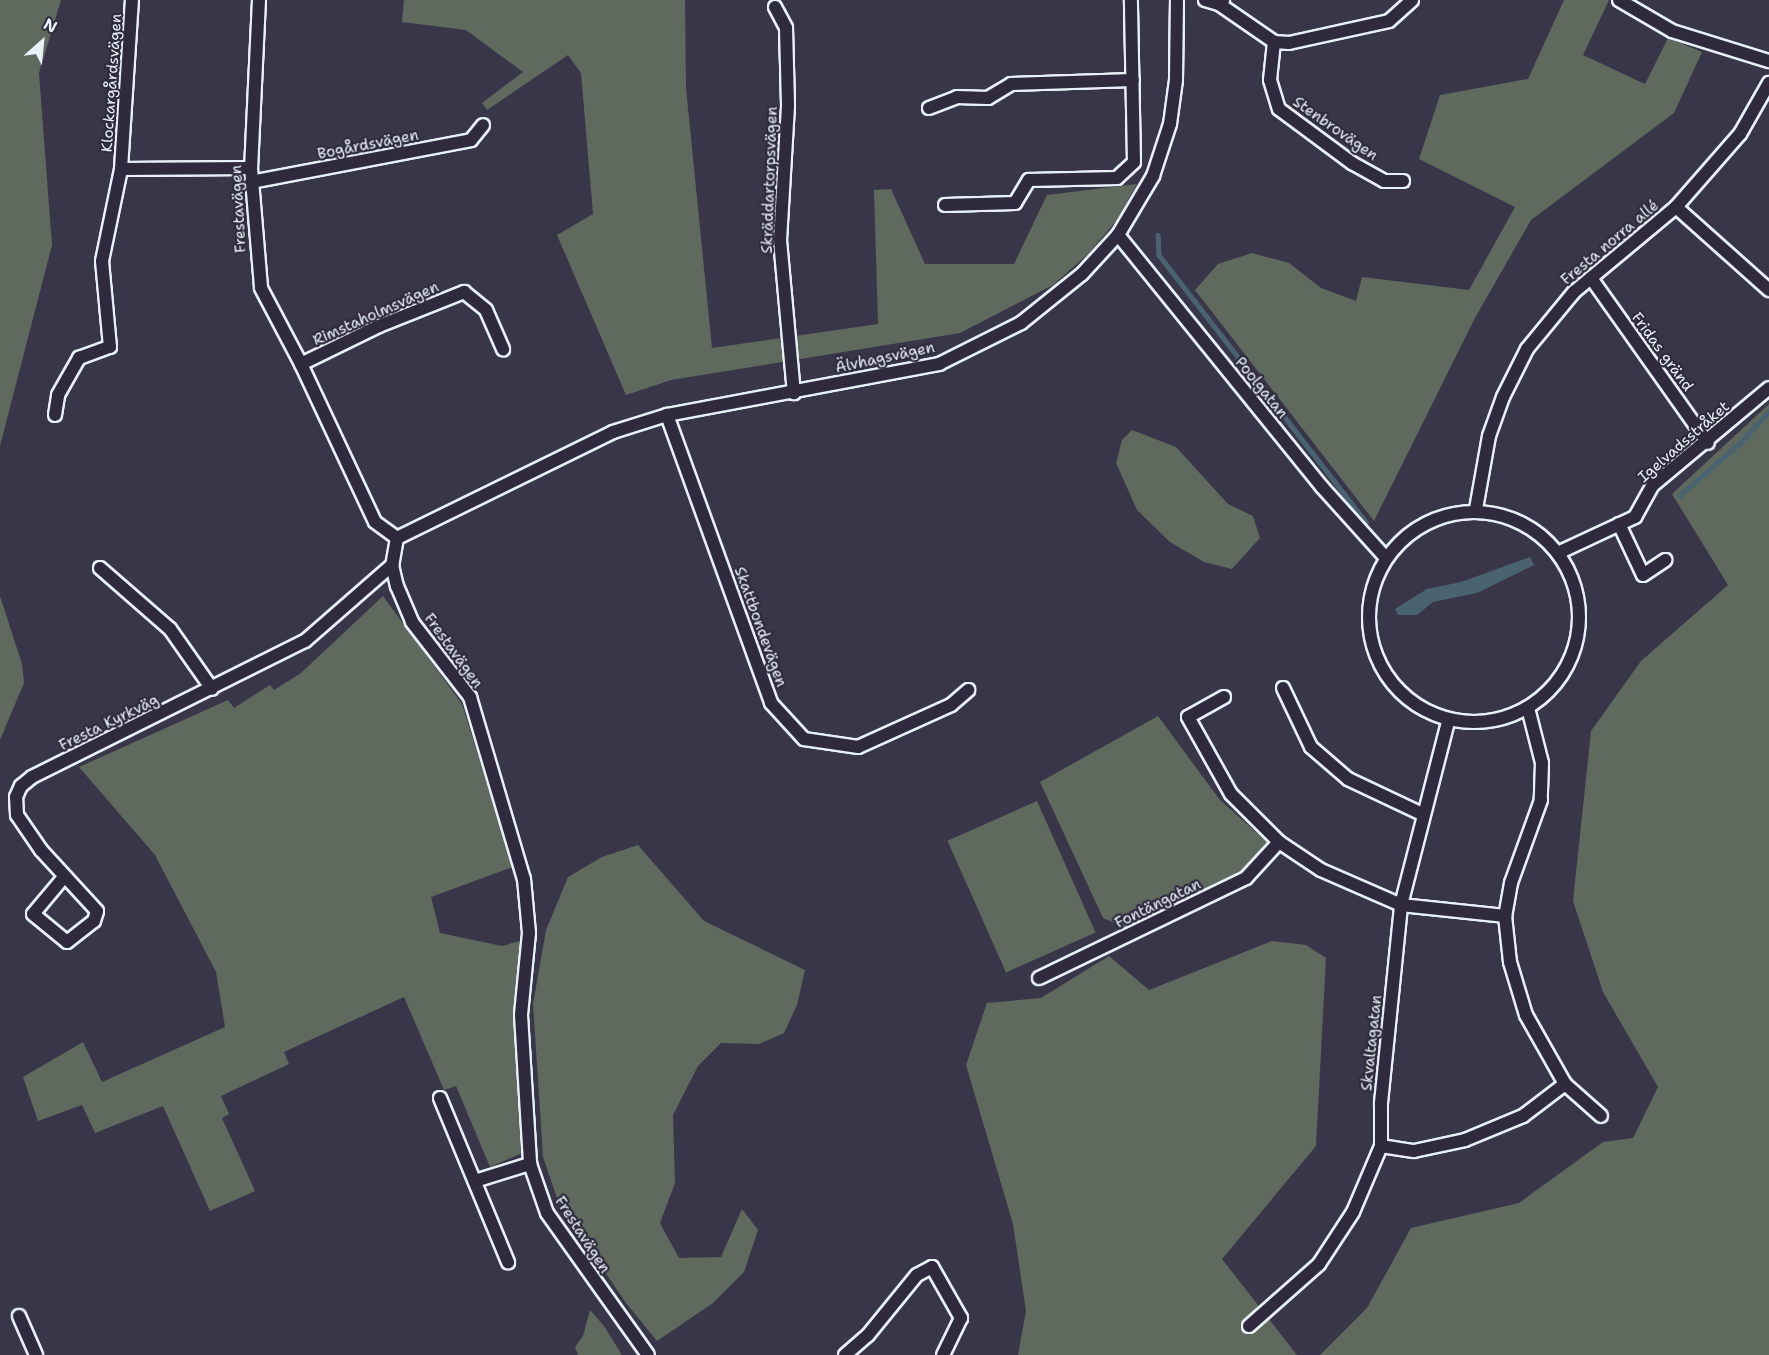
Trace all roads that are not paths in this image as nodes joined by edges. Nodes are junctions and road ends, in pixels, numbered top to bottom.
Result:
1 (132, 0) edge
2 (259, 0) edge
3 (1131, 0) edge
4 (1177, 0) edge
5 (1205, 0) edge
6 (1412, 0) edge
7 (1619, 0) edge
8 (1221, 2) edge
9 (775, 8) dead end
10 (1274, 42) junction
11 (1769, 61) edge
12 (1133, 80) junction
13 (1769, 83) edge
14 (929, 108) dead end
15 (483, 125) dead end
16 (251, 168) junction
17 (121, 169) junction
18 (1403, 181) dead end
19 (252, 183) junction
20 (945, 204) dead end
21 (1676, 207) junction
22 (1118, 235) junction
23 (1591, 278) junction
24 (1769, 290) edge
25 (503, 349) dead end
26 (302, 364) junction
27 (1769, 388) edge
28 (794, 393) junction
29 (55, 415) dead end
30 (667, 415) junction
31 (1708, 442) junction
32 (1476, 508) junction
33 (1619, 524) junction
34 (397, 538) junction
35 (1560, 552) junction
36 (1385, 557) junction
37 (1665, 560) dead end
38 (392, 565) junction
39 (100, 568) dead end
40 (1283, 688) dead end
41 (212, 689) junction
42 (968, 690) dead end
43 (1224, 697) dead end
44 (1528, 708) junction
45 (1448, 722) junction
46 (1422, 814) junction
47 (1279, 842) junction
48 (64, 877) junction
49 (1401, 905) junction
50 (1505, 916) junction
51 (1039, 978) dead end
52 (1565, 1084) junction
53 (440, 1098) dead end
54 (1601, 1116) dead end
55 (1381, 1146) junction
56 (530, 1164) junction
57 (475, 1181) junction
58 (508, 1262) dead end
59 (19, 1316) dead end
60 (1249, 1326) dead end
61 (36, 1355) edge
62 (648, 1355) edge
63 (845, 1355) edge
64 (943, 1355) edge

1 - 17 street, Klockargårdsvägen
2 - 16 street, Frestavägen
3 - 12 street
4 - 22 street, Älvhagsvägen
5 - 8 street
6 - 10 street
7 - 11 street
8 - 10 street
9 - 28 street, Skräddartorpsvägen
10 - 18 street, Stenbrovägen
12 - 14 street
12 - 20 street
13 - 21 street, Fresta norra allé
15 - 19 street, Bogårdsvägen
16 - 17 street, Klockargårdsvägen
16 - 19 street, Frestavägen
17 - 29 street, Klockargårdsvägen
19 - 26 street, Frestavägen
21 - 23 street, Fresta norra allé
21 - 24 street
22 - 28 street, Älvhagsvägen
22 - 36 street, Poolgatan
23 - 31 street, Fridas gränd
23 - 32 street, Fresta norra allé
25 - 26 street, Rimstaholmsvägen
26 - 34 street, Frestavägen
27 - 31 street, Igelvadsstråket
28 - 30 street, Älvhagsvägen
30 - 34 street, Älvhagsvägen
30 - 42 street, Skattbondevägen
31 - 33 street, Igelvadsstråket
32 - 35 street
32 - 36 street
33 - 35 street, Igelvadsstråket
33 - 37 street
34 - 38 street, Frestavägen
35 - 44 street
36 - 45 street
38 - 41 street, Fresta Kyrkväg
38 - 56 street, Frestavägen
39 - 41 street
40 - 46 street
41 - 48 street, Fresta Kyrkväg
43 - 47 street
44 - 45 street
44 - 50 street
45 - 46 street, Skvaltagatan
46 - 49 street, Skvaltagatan
47 - 49 street
47 - 51 street, Fontängatan
48 - 48 street
49 - 50 street
49 - 55 street, Skvaltagatan
50 - 52 street
52 - 54 street
52 - 55 street
53 - 57 street
55 - 60 street, Skvaltagatan
56 - 57 street
56 - 62 street, Frestavägen
57 - 58 street
59 - 61 street
63 - 64 street

